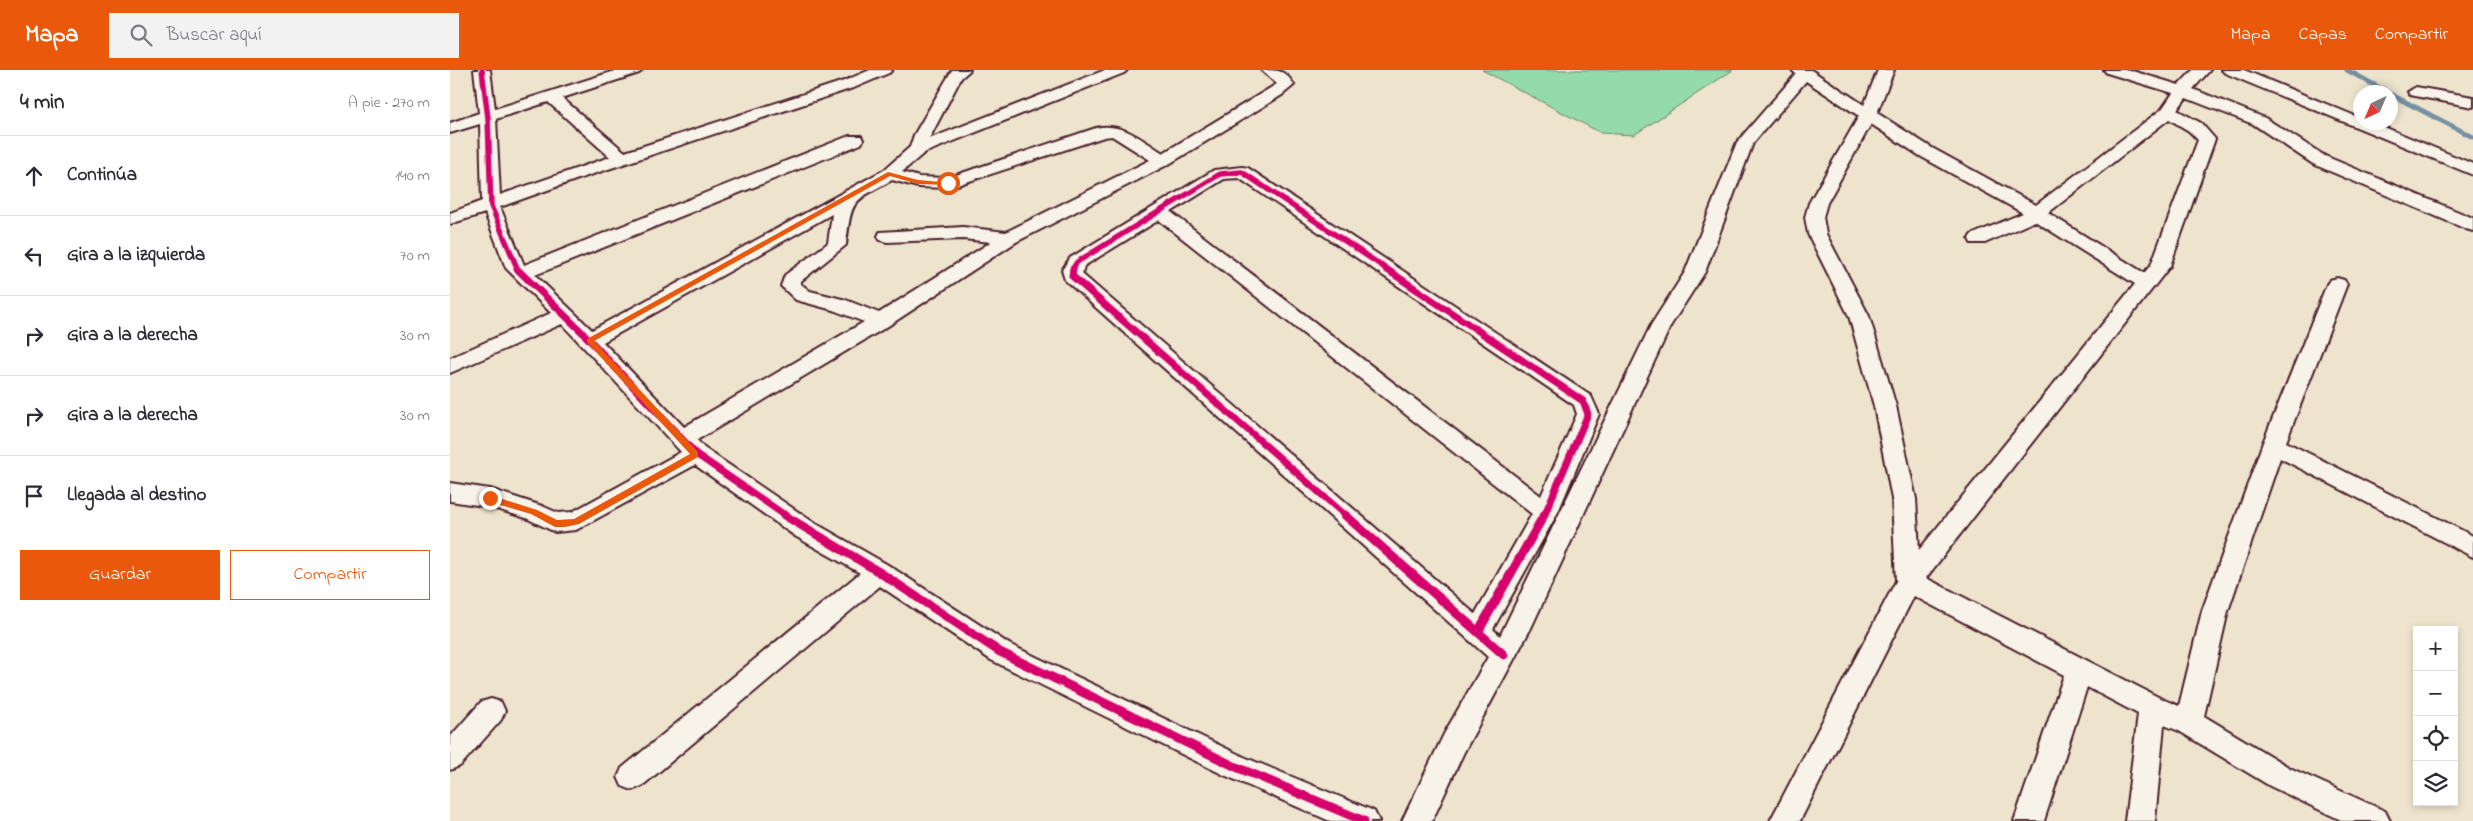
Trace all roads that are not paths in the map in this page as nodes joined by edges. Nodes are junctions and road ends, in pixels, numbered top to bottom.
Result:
1 (482, 70) edge
2 (634, 70) edge
3 (884, 70) edge
4 (962, 70) edge
5 (1067, 70) edge
6 (1119, 70) edge
7 (1269, 70) edge
8 (1886, 70) edge
9 (2112, 70) edge
10 (2202, 70) edge
11 (2230, 70) edge
12 (1802, 72) edge
13 (1073, 87) junction
14 (2183, 91) junction
15 (2416, 92) dead end
16 (552, 97) junction
17 (2473, 102) edge
18 (2168, 112) junction
19 (1869, 113) junction
20 (488, 118) junction
21 (450, 128) edge
22 (855, 140) dead end
23 (918, 149) junction
24 (623, 158) junction
25 (1163, 160) junction
26 (2473, 170) edge
27 (890, 174) junction
28 (850, 196) junction
29 (491, 206) junction
30 (1160, 212) junction
31 (2036, 214) junction
32 (450, 219) edge
33 (2473, 224) edge
34 (887, 236) dead end
35 (1009, 238) junction
36 (1978, 239) dead end
37 (522, 273) junction
38 (2147, 284) junction
39 (2337, 284) dead end
40 (565, 315) junction
41 (881, 321) junction
42 (590, 340) junction
43 (450, 366) edge
44 (2274, 445) junction
45 (688, 447) junction
46 (450, 492) edge
47 (1546, 512) junction
48 (2473, 547) edge
49 (879, 572) junction
50 (1909, 581) junction
51 (1478, 632) junction
52 (1504, 655) junction
53 (2079, 670) junction
54 (2152, 708) junction
55 (491, 712) dead end
56 (2190, 722) junction
57 (450, 757) edge
58 (632, 778) dead end
59 (1364, 821) edge
60 (1417, 821) edge
61 (1785, 821) edge
62 (2029, 821) edge
63 (2140, 821) edge
64 (2375, 821) edge

1 - 20 street
2 - 16 street
3 - 24 street
4 - 23 street
5 - 13 street
6 - 13 street
7 - 25 street
8 - 19 street
9 - 14 street
10 - 14 street
11 - 26 street
12 - 19 street
12 - 52 street
13 - 23 street
14 - 18 street
14 - 33 street
15 - 17 street
16 - 20 street
16 - 24 street
18 - 31 street
18 - 38 street
19 - 31 street
19 - 50 street
20 - 21 street
20 - 29 street
22 - 37 street
23 - 27 street
24 - 29 street
25 - 27 street
25 - 35 street
27 - 28 street
28 - 41 street
28 - 42 street
29 - 32 street
29 - 37 street
30 - 47 street
30 - 47 street
30 - 51 street
31 - 36 street
31 - 38 street
34 - 35 street
35 - 41 street
37 - 40 street
38 - 50 street
39 - 44 street
40 - 42 street
40 - 43 street
41 - 45 street
42 - 45 street
44 - 48 street
44 - 56 street
45 - 46 street
45 - 49 street
47 - 51 street
49 - 58 street
49 - 59 street
50 - 53 street
50 - 61 street
51 - 52 street
52 - 60 street
53 - 54 street
53 - 62 street
54 - 56 street
54 - 63 street
55 - 57 street
56 - 64 street

